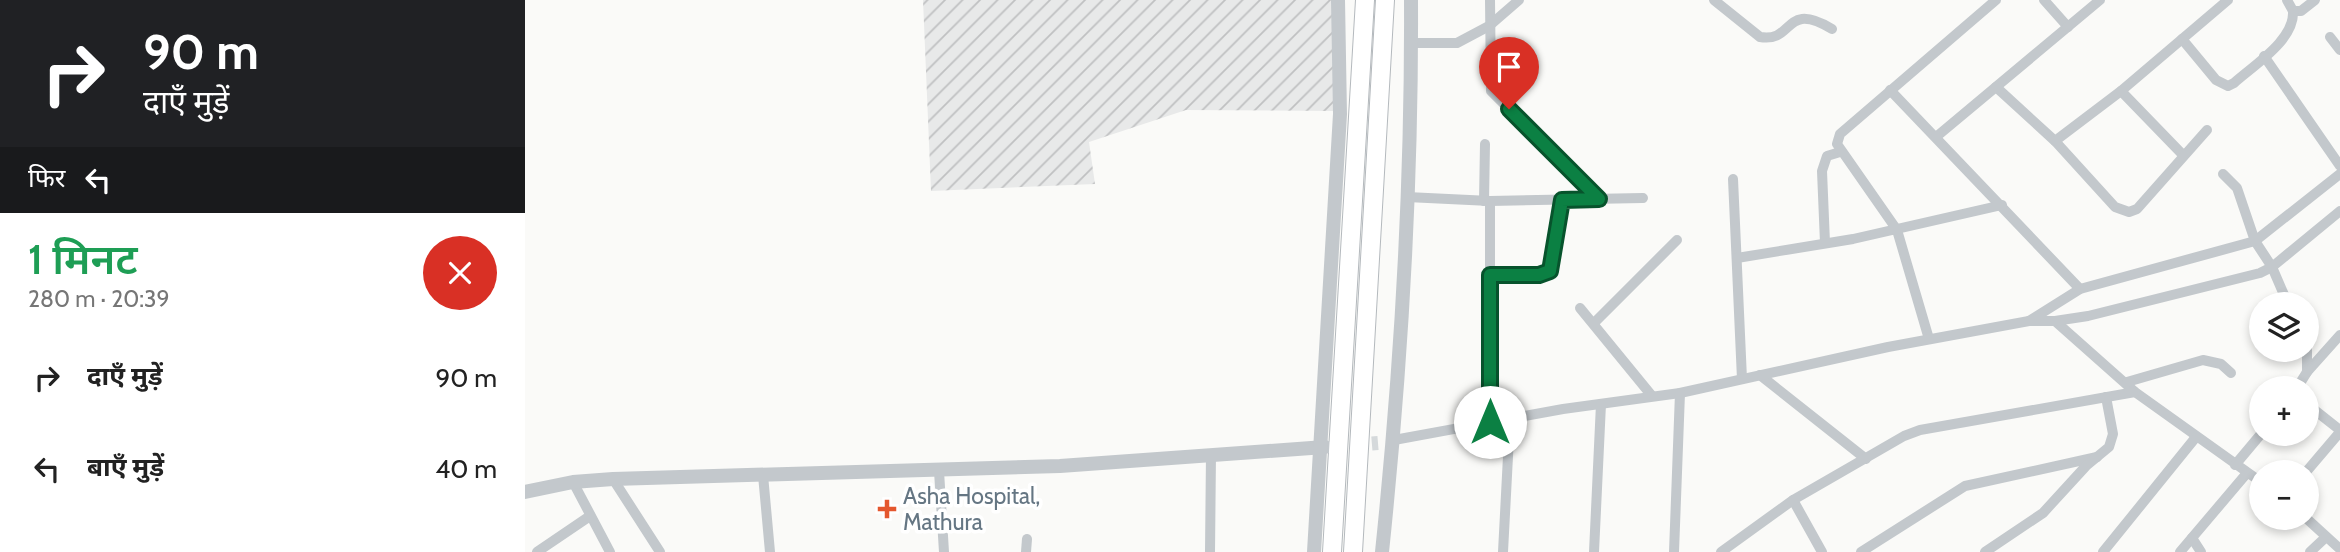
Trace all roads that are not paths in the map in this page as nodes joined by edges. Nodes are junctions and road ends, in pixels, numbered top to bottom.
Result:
1 (1338, 0) edge
2 (1365, 0) edge
3 (1385, 0) edge
4 (1411, 0) edge
5 (1490, 0) edge
6 (1519, 0) edge
7 (1714, 0) edge
8 (1996, 0) edge
9 (2044, 0) edge
10 (2100, 0) edge
11 (2228, 0) edge
12 (2287, 0) edge
13 (2315, 0) edge
14 (2293, 11) junction
15 (1489, 26) junction
16 (2068, 27) junction
17 (1832, 29) dead end
18 (2330, 37) dead end
19 (2182, 39) junction
20 (1411, 43) junction
21 (2340, 50) edge
22 (2264, 56) junction
23 (1996, 87) junction
24 (1891, 90) junction
25 (2121, 92) junction
26 (2207, 130) dead end
27 (1936, 137) junction
28 (2055, 141) junction
29 (1485, 144) dead end
30 (1840, 152) junction
31 (2183, 155) junction
32 (2340, 166) edge
33 (2223, 174) dead end
34 (2340, 174) edge
35 (1733, 179) dead end
36 (1408, 197) junction
37 (1643, 198) dead end
38 (1599, 199) junction
39 (1562, 200) junction
40 (1487, 201) junction
41 (2002, 205) junction
42 (2340, 211) edge
43 (1897, 230) junction
44 (1677, 240) dead end
45 (2255, 242) junction
46 (1825, 243) junction
47 (1737, 258) junction
48 (2272, 267) junction
49 (1490, 275) junction
50 (2080, 289) junction
51 (2283, 292) edge
52 (1580, 308) dead end
53 (2029, 321) junction
54 (2055, 321) junction
55 (1594, 323) junction
56 (2340, 335) edge
57 (1929, 339) junction
58 (2307, 362) edge
59 (2307, 372) junction
60 (2231, 373) dead end
61 (1760, 375) junction
62 (2304, 376) edge
63 (1742, 379) junction
64 (2127, 382) junction
65 (2135, 392) junction
66 (1680, 393) junction
67 (1652, 396) junction
68 (2106, 397) junction
69 (1601, 404) junction
70 (2319, 414) edge
71 (1510, 418) junction
72 (1490, 422) junction
73 (2340, 431) edge
74 (2196, 437) junction
75 (1394, 440) junction
76 (1378, 443) tunnel mouth
77 (2251, 446) edge
78 (1322, 448) junction
79 (1211, 454) junction
80 (2097, 457) junction
81 (1866, 459) junction
82 (2316, 460) edge
83 (2235, 466) junction
84 (939, 471) junction
85 (2247, 473) joint
86 (762, 475) junction
87 (613, 479) junction
88 (573, 482) junction
89 (525, 492) edge
90 (1793, 500) junction
91 (590, 516) junction
92 (2319, 530) edge
93 (2326, 537) junction
94 (2192, 538) junction
95 (1027, 539) dead end
96 (1734, 541) junction
97 (607, 548) edge
98 (2340, 548) edge
99 (537, 552) edge
100 (595, 552) edge
101 (660, 552) edge
102 (770, 552) edge
103 (944, 552) edge
104 (1026, 552) edge
105 (1210, 552) edge
106 (1314, 552) edge
107 (1332, 552) edge
108 (1353, 552) edge
109 (1382, 552) edge
110 (1503, 552) edge
111 (1594, 552) edge
112 (1674, 552) edge
113 (1721, 552) edge
114 (1742, 552) edge
115 (1822, 552) edge
116 (1861, 552) edge
117 (1986, 552) edge
118 (2103, 552) edge
119 (2180, 552) edge
120 (2201, 552) edge
121 (2310, 552) edge

1 - 78 street
2 - 107 highway
3 - 108 highway
4 - 20 street
5 - 15 street
6 - 15 street
7 - 17 street
8 - 24 street
9 - 16 street
10 - 16 street
11 - 19 street
12 - 14 street
13 - 14 street
14 - 22 street
15 - 20 street
15 - 38 street
16 - 23 street
18 - 21 street
19 - 22 street
19 - 25 street
20 - 36 street
22 - 32 street
23 - 27 street
23 - 28 street
24 - 27 street
24 - 30 street
25 - 28 street
25 - 31 street
26 - 31 street
27 - 41 street
28 - 31 street
29 - 40 street
30 - 43 street
30 - 46 street
33 - 45 street
34 - 45 street
35 - 47 street
36 - 40 street
36 - 75 street
37 - 38 street
38 - 39 street
39 - 40 street
39 - 49 street
40 - 49 street
41 - 43 street
41 - 50 street
42 - 48 street
43 - 46 street
43 - 57 street
44 - 55 street
45 - 48 street
45 - 50 street
46 - 47 street
47 - 63 street
48 - 51 street
48 - 54 street
49 - 72 street
50 - 53 street
52 - 55 street
53 - 54 street
53 - 57 street
54 - 64 street
55 - 67 street
56 - 59 street
57 - 61 street
58 - 59 street
59 - 62 street
60 - 64 street
61 - 63 street
61 - 81 street
63 - 66 street
64 - 65 street
65 - 68 street
65 - 74 street
66 - 67 street
66 - 112 street
67 - 69 street
68 - 80 street
68 - 81 street
69 - 71 street
69 - 111 street
70 - 73 street
71 - 72 street
71 - 110 street
72 - 75 street
73 - 82 street
74 - 83 street
74 - 118 street
75 - 76 street
75 - 109 street
77 - 83 street
78 - 79 street
78 - 106 street
79 - 84 street
79 - 105 street
80 - 116 street
80 - 117 street
81 - 90 street
83 - 85 street
84 - 86 street
84 - 103 street
85 - 94 street
86 - 87 street
86 - 102 street
87 - 88 street
87 - 101 street
88 - 89 street
88 - 91 street
90 - 96 street
90 - 115 street
91 - 97 street
91 - 99 street
92 - 93 street
93 - 98 street
93 - 121 street
94 - 119 street
94 - 120 street
95 - 104 street
96 - 113 street
96 - 114 street
97 - 100 street

